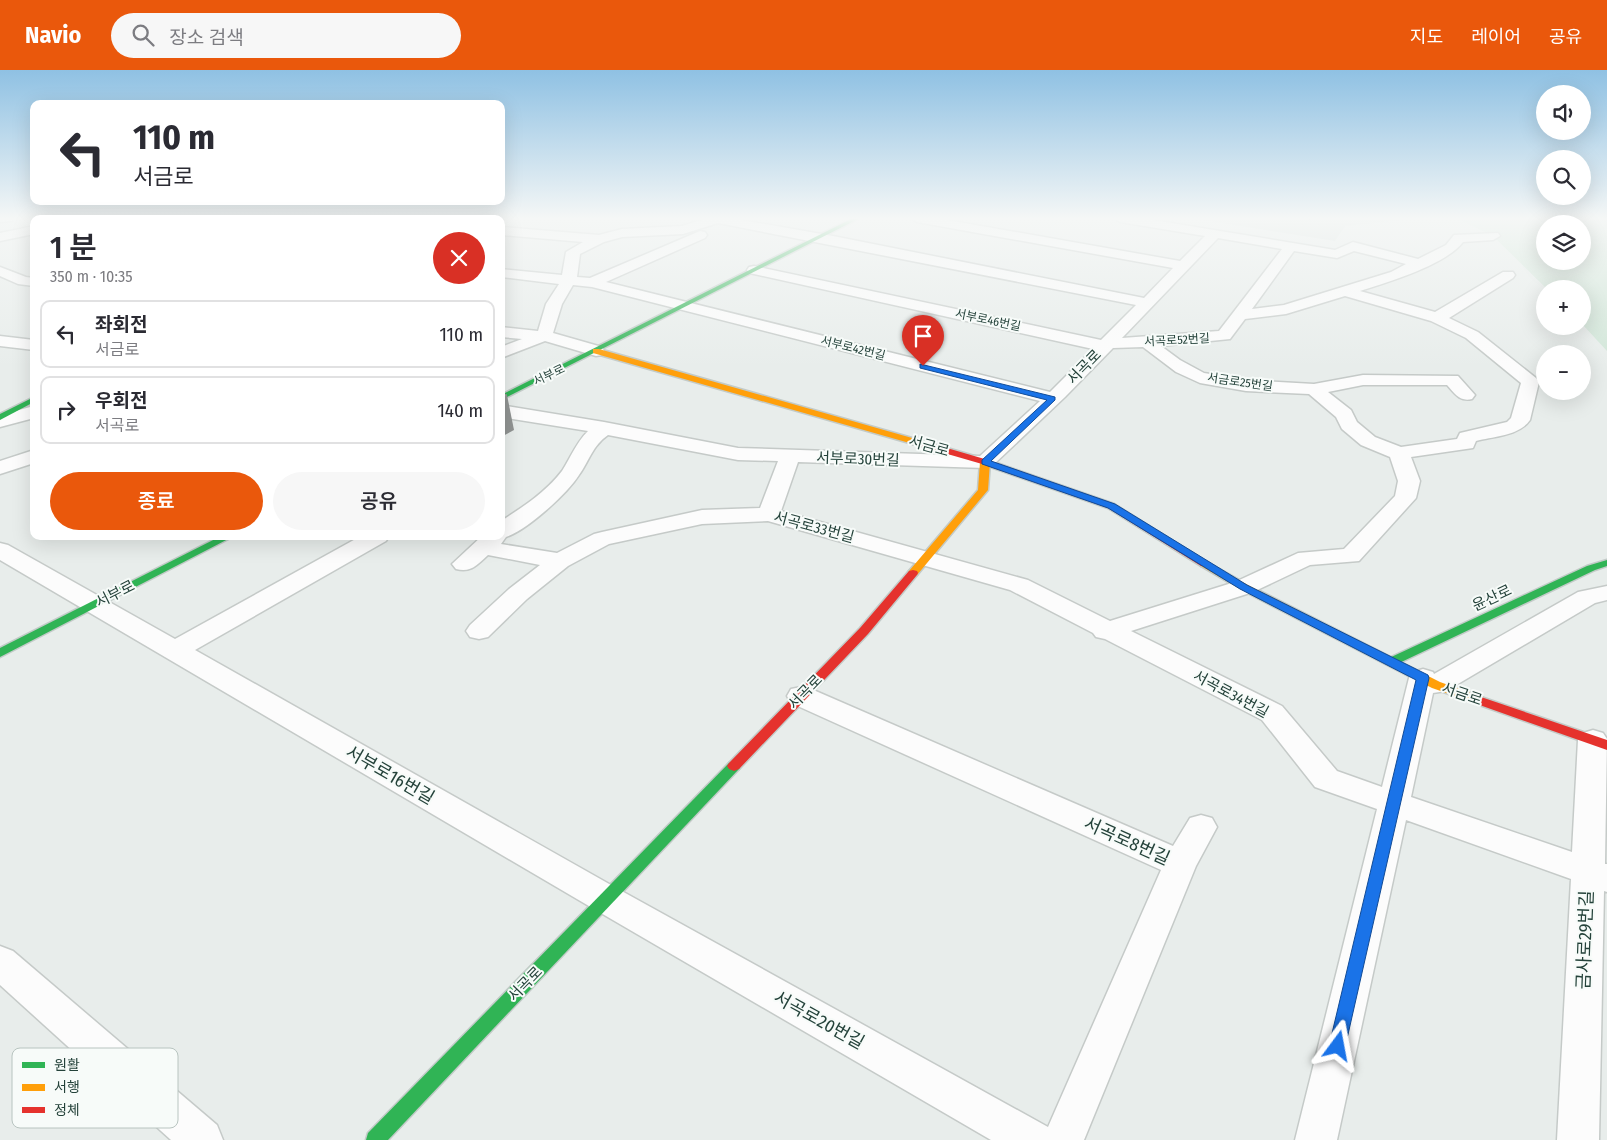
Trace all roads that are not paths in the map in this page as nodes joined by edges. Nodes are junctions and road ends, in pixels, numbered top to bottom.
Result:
1 (571, 268) edge
2 (626, 268) edge
3 (758, 268) edge
4 (969, 268) edge
5 (1182, 268) edge
6 (1275, 268) edge
7 (1412, 268) edge
8 (754, 270) junction
9 (1, 273) edge
10 (505, 273) edge
11 (1508, 274) dead end
12 (28, 277) edge
13 (569, 279) junction
14 (592, 283) junction
15 (8, 288) dead end
16 (1345, 291) junction
17 (1147, 303) junction
18 (683, 306) junction
19 (1240, 315) junction
20 (1438, 318) junction
21 (505, 332) edge
22 (544, 336) junction
23 (0, 341) edge
24 (1147, 342) junction
25 (1106, 344) junction
26 (30, 345) edge
27 (505, 351) edge
28 (596, 351) junction
29 (1314, 389) junction
30 (1466, 395) dead end
31 (505, 396) edge
32 (1052, 398) junction
33 (30, 401) edge
34 (505, 412) edge
35 (30, 413) edge
36 (0, 419) edge
37 (604, 428) junction
38 (1399, 454) junction
39 (790, 456) junction
40 (30, 457) edge
41 (985, 462) junction
42 (0, 468) edge
43 (769, 514) junction
44 (505, 530) edge
45 (222, 540) edge
46 (371, 540) edge
47 (493, 540) edge
48 (498, 540) edge
49 (0, 550) edge
50 (924, 558) junction
51 (560, 562) junction
52 (1607, 563) edge
53 (464, 564) dead end
54 (1244, 587) junction
55 (1607, 593) edge
56 (95, 604) junction
57 (479, 630) dead end
58 (1105, 631) junction
59 (174, 651) junction
60 (0, 653) edge
61 (1391, 662) junction
62 (1429, 681) junction
63 (801, 696) junction
64 (1600, 743) edge
65 (1394, 804) junction
66 (1201, 827) dead end
67 (1180, 864) junction
68 (1597, 875) edge
69 (606, 899) junction
70 (0, 962) edge
71 (98, 1048) edge
72 (178, 1119) edge
73 (202, 1140) edge
74 (375, 1140) edge
75 (1032, 1140) edge
76 (1062, 1140) edge
77 (1316, 1140) edge
78 (1578, 1140) edge

1 - 13 street
2 - 14 street
3 - 8 street, 서부로
4 - 17 street
5 - 17 street, 서곡로
6 - 19 street, 서곡로52번길
7 - 16 street
8 - 18 street, 서부로
8 - 25 street, 서부로46번길
9 - 12 street
10 - 13 street
11 - 20 street
12 - 15 street
13 - 14 street
13 - 22 street
14 - 18 street
16 - 19 street
16 - 20 street
17 - 25 street, 서곡로
18 - 28 street, 서부로
18 - 32 street, 서부로42번길
19 - 24 street, 서곡로52번길
20 - 38 street
21 - 22 street, 서부로
22 - 27 street
22 - 28 street, 서부로
23 - 26 street
24 - 25 street, 서곡로52번길
24 - 29 street, 서금로25번길
25 - 32 street, 서곡로
28 - 31 street, 서부로
28 - 41 street, 서금로
29 - 30 street, 서금로25번길
29 - 38 street
32 - 41 street, 서곡로
33 - 36 street
34 - 37 street, 서부로30번길
35 - 36 street
37 - 39 street, 서부로30번길
37 - 44 street
38 - 54 street
39 - 41 street, 서부로30번길
39 - 43 street
40 - 42 street
41 - 50 street, 서곡로
41 - 54 street, 서금로
43 - 50 street, 서곡로33번길
43 - 51 street, 서곡로33번길
45 - 56 street, 서부로
46 - 59 street
47 - 53 street
48 - 51 street
49 - 56 street, 서부로16번길
50 - 58 street, 서곡로34번길
50 - 63 street, 서곡로
51 - 57 street, 서곡로33번길
52 - 61 street, 윤산로
54 - 58 street
54 - 61 street, 서금로
55 - 62 street
56 - 59 street, 서부로16번길
56 - 60 street, 서부로
58 - 65 street, 서곡로34번길
59 - 69 street, 서부로16번길
61 - 62 street, 서금로
62 - 64 street, 서금로
62 - 65 street
63 - 67 street, 서곡로8번길
63 - 69 street, 서곡로
64 - 68 street, 금사로29번길
65 - 68 street, 서곡로34번길
65 - 77 street
66 - 67 street
67 - 76 street, 서곡로8번길
68 - 78 street, 금사로29번길
69 - 74 street, 서곡로
69 - 75 street, 서곡로20번길
70 - 71 street
72 - 73 street

